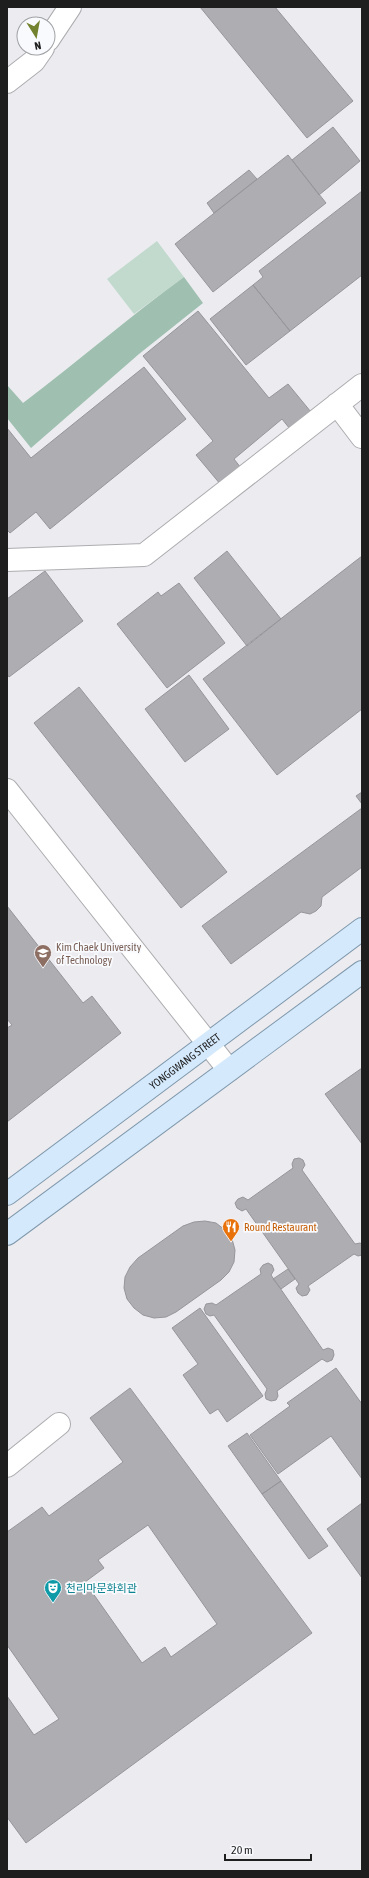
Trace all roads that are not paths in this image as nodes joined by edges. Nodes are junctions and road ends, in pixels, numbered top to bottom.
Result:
1 (70, 7) edge
2 (56, 28) edge
3 (37, 56) edge
4 (7, 82) edge
5 (362, 385) edge
6 (337, 404) junction
7 (362, 437) edge
8 (7, 560) edge
9 (7, 790) edge
10 (362, 929) edge
11 (362, 972) edge
12 (209, 1044) junction
13 (229, 1070) junction
14 (7, 1194) edge
15 (7, 1234) edge
16 (59, 1424) dead end
17 (7, 1466) edge

1 - 2 street
3 - 4 street
5 - 6 street
6 - 7 street
6 - 8 street
9 - 12 street
10 - 12 main road, YONGGWANG STREET
11 - 13 main road
12 - 13 street
12 - 14 main road, YONGGWANG STREET
13 - 15 main road
16 - 17 street

